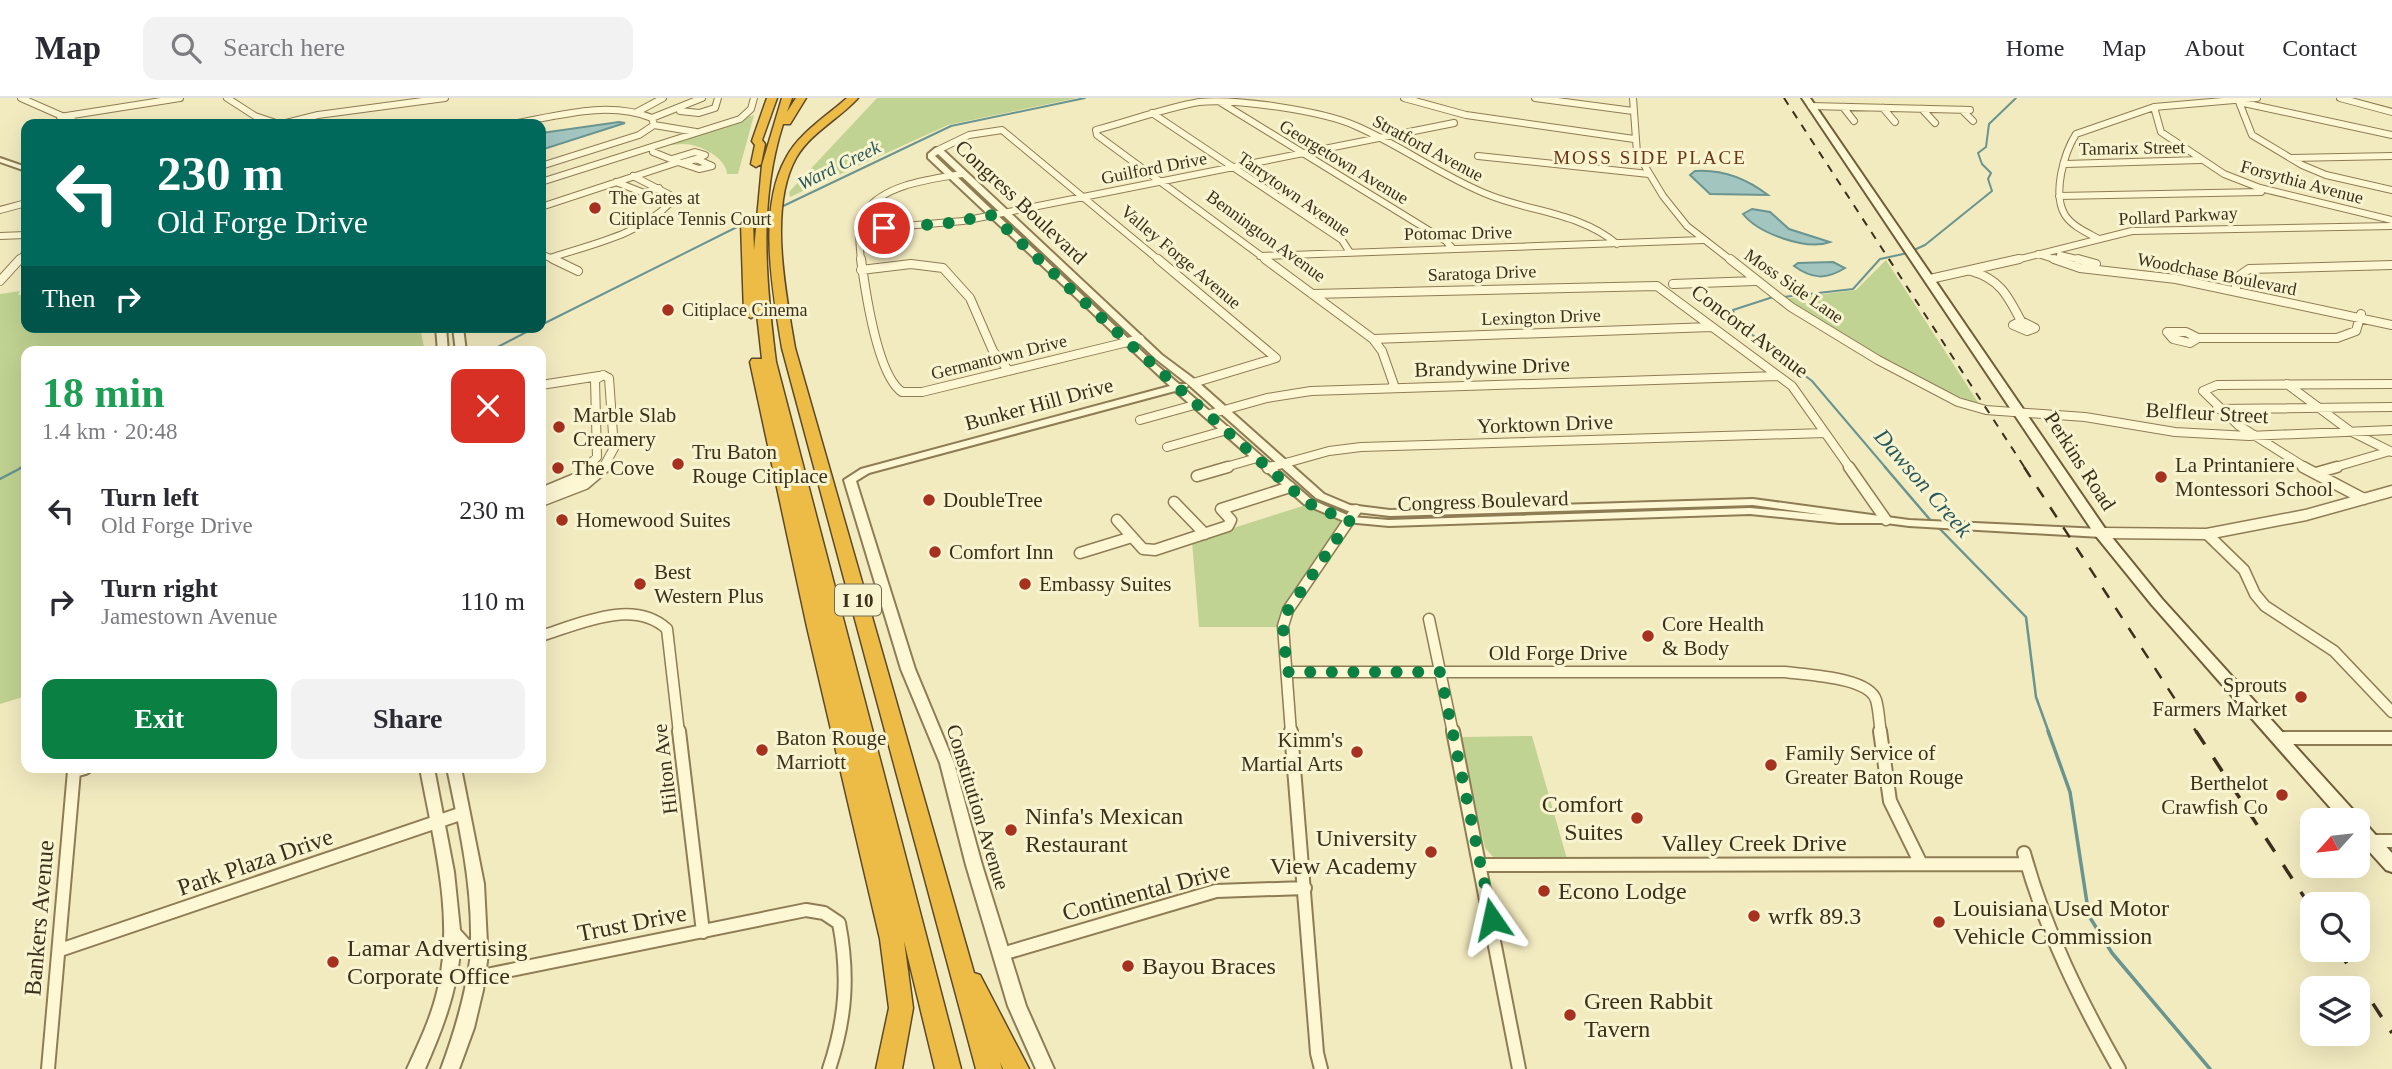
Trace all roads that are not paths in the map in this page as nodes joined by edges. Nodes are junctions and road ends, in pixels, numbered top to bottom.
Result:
1 (21, 98) edge
2 (180, 98) edge
3 (227, 98) edge
4 (445, 98) edge
5 (663, 98) edge
6 (702, 98) edge
7 (718, 98) edge
8 (754, 98) edge
9 (772, 98) edge
10 (780, 98) edge
11 (787, 98) edge
12 (801, 98) edge
13 (1404, 98) edge
14 (1535, 98) edge
15 (1633, 98) edge
16 (2257, 98) edge
17 (2340, 98) edge
18 (852, 99) edge
19 (392, 101) edge
20 (1218, 101) junction
21 (1809, 102) edge
22 (2239, 102) junction
23 (1843, 107) junction
24 (2154, 107) junction
25 (1883, 108) junction
26 (1922, 109) junction
27 (1633, 111) junction
28 (637, 112) junction
29 (673, 112) junction
30 (2392, 112) edge
31 (1152, 113) junction
32 (60, 117) junction
33 (652, 118) junction
34 (66, 119) edge
35 (265, 119) edge
36 (302, 119) edge
37 (546, 120) edge
38 (1854, 121) dead end
39 (1973, 121) dead end
40 (1895, 122) dead end
41 (1454, 123) dead end
42 (1935, 123) dead end
43 (654, 125) junction
44 (1096, 130) joint
45 (696, 132) junction
46 (2392, 135) edge
47 (1380, 138) junction
48 (1634, 139) junction
49 (760, 144) junction
50 (938, 150) junction
51 (0, 153) edge
52 (1304, 153) junction
53 (684, 155) junction
54 (1477, 156) dead end
55 (2392, 156) edge
56 (2291, 158) junction
57 (21, 159) edge
58 (696, 159) junction
59 (768, 159) junction
60 (0, 160) edge
61 (947, 160) junction
62 (2200, 160) junction
63 (677, 161) junction
64 (936, 162) junction
65 (546, 164) edge
66 (2065, 164) junction
67 (21, 167) edge
68 (1233, 167) junction
69 (962, 174) junction
70 (1649, 174) junction
71 (951, 176) junction
72 (632, 177) junction
73 (546, 180) edge
74 (1160, 181) junction
75 (616, 182) junction
76 (659, 188) junction
77 (2392, 190) edge
78 (2272, 192) junction
79 (2059, 196) junction
80 (1083, 197) junction
81 (21, 204) edge
82 (546, 205) edge
83 (0, 210) edge
84 (1003, 212) junction
85 (992, 215) junction
86 (2392, 220) edge
87 (2392, 226) edge
88 (858, 230) junction
89 (21, 234) edge
90 (0, 236) edge
91 (1701, 238) junction
92 (2097, 238) junction
93 (1617, 244) junction
94 (1453, 249) junction
95 (1044, 250) junction
96 (1349, 251) junction
97 (2049, 251) junction
98 (1031, 253) junction
99 (2038, 254) junction
100 (546, 256) edge
101 (1261, 256) junction
102 (21, 258) edge
103 (550, 258) junction
104 (2392, 265) edge
105 (861, 270) junction
106 (578, 271) dead end
107 (1970, 271) junction
108 (1927, 275) junction
109 (0, 281) edge
110 (1755, 281) junction
111 (1673, 284) dead end
112 (1653, 285) joint
113 (2235, 288) junction
114 (1089, 292) junction
115 (1312, 294) junction
116 (1077, 295) junction
117 (2360, 315) junction
118 (2392, 319) edge
119 (2021, 321) dead end
120 (2392, 325) edge
121 (1711, 327) junction
122 (2197, 338) dead end
123 (1140, 339) junction
124 (1373, 339) junction
125 (1127, 342) junction
126 (1276, 358) joint
127 (1009, 371) junction
128 (603, 375) junction
129 (1778, 376) junction
130 (1193, 383) junction
131 (546, 384) edge
132 (2287, 384) junction
133 (2392, 384) edge
134 (1179, 387) junction
135 (1395, 388) junction
136 (1198, 404) junction
137 (2319, 407) junction
138 (2392, 407) edge
139 (2217, 408) junction
140 (1224, 410) junction
141 (610, 411) junction
142 (2021, 412) junction
143 (595, 414) junction
144 (1210, 414) junction
145 (1140, 420) dead end
146 (1227, 430) junction
147 (2350, 430) junction
148 (2392, 430) edge
149 (1825, 433) junction
150 (2249, 436) junction
151 (1167, 447) dead end
152 (613, 452) junction
153 (2391, 452) edge
154 (598, 453) junction
155 (1257, 458) junction
156 (1283, 463) junction
157 (1268, 468) junction
158 (2316, 473) junction
159 (852, 476) joint
160 (1197, 476) dead end
161 (568, 483) junction
162 (579, 487) junction
163 (1290, 487) junction
164 (546, 491) edge
165 (2392, 491) edge
166 (546, 499) edge
167 (2364, 499) junction
168 (1174, 502) dead end
169 (1353, 515) junction
170 (1117, 520) dead end
171 (1886, 520) junction
172 (2101, 533) junction
173 (1205, 534) junction
174 (2207, 534) junction
175 (1132, 537) junction
176 (1080, 553) dead end
177 (1429, 619) dead end
178 (546, 635) edge
179 (1287, 672) junction
180 (1440, 672) junction
181 (2392, 712) edge
182 (2278, 737) junction
183 (2392, 738) edge
184 (79, 773) edge
185 (428, 773) edge
186 (455, 773) edge
187 (2341, 808) edge
188 (464, 813) junction
189 (437, 822) junction
190 (2370, 841) joint
191 (2392, 841) edge
192 (1921, 864) junction
193 (1481, 865) junction
194 (2392, 865) edge
195 (1305, 888) junction
196 (703, 932) junction
197 (453, 934) junction
198 (481, 947) junction
199 (955, 948) junction
200 (60, 950) junction
201 (1002, 954) junction
202 (477, 977) junction
203 (449, 979) junction
204 (48, 1069) edge
205 (416, 1069) edge
206 (450, 1069) edge
207 (829, 1069) edge
208 (889, 1069) edge
209 (948, 1069) edge
210 (989, 1069) edge
211 (1016, 1069) edge
212 (1045, 1069) edge
213 (1321, 1069) edge
214 (1519, 1069) edge
215 (2119, 1069) edge

1 - 32 street
2 - 32 street
3 - 35 street
4 - 19 street
5 - 28 street
6 - 29 street
7 - 29 street
8 - 45 street
9 - 49 highway
10 - 49 highway
11 - 59 highway, I 10
12 - 59 highway
13 - 48 street
14 - 27 street
15 - 27 street, Moss Side Lane
16 - 22 street
17 - 30 street
18 - 199 highway, I 10
19 - 36 street
20 - 31 street, Stratford Avenue
20 - 47 street, Stratford Avenue
20 - 52 street, Georgetown Avenue
21 - 23 street
21 - 108 main road, Perkins Road
22 - 24 street
22 - 46 street
22 - 56 street
23 - 25 street
23 - 38 street
24 - 62 street, Forsythia Avenue
24 - 66 street
25 - 26 street
25 - 40 street
26 - 39 street
26 - 42 street
27 - 48 street, Moss Side Lane
28 - 33 street
28 - 37 street
29 - 33 street
31 - 44 street, Stratford Avenue
31 - 68 street, Tarrytown Avenue
32 - 34 street
33 - 43 street
41 - 47 street, Guilford Drive
43 - 45 street
43 - 65 street
44 - 74 street, Bennington Avenue
45 - 73 street
47 - 52 street, Guilford Drive
47 - 93 street, Stratford Avenue
48 - 70 street, Moss Side Lane
49 - 208 highway
50 - 61 street, Congress Boulevard
50 - 64 street, Congress Boulevard
50 - 80 street, Valley Forge Avenue
51 - 57 street
52 - 68 street, Guilford Drive
52 - 94 street, Georgetown Avenue
53 - 58 street
53 - 63 street
53 - 63 street
54 - 70 street
55 - 56 street
56 - 77 street
58 - 63 street
58 - 63 street
59 - 209 highway, I 10
60 - 67 street
61 - 64 street
61 - 69 street, Congress Boulevard
62 - 66 street, Tamarix Street
62 - 78 street, Forsythia Avenue
63 - 72 street
64 - 71 street, Congress Boulevard
66 - 79 street
68 - 74 street, Guilford Drive
68 - 96 street, Tarrytown Avenue
69 - 71 street
69 - 84 street, Congress Boulevard
70 - 91 street, Moss Side Lane
71 - 85 street, Congress Boulevard
71 - 88 street
72 - 75 street
72 - 76 street
74 - 80 street, Guilford Drive
74 - 101 street, Bennington Avenue
75 - 76 street
75 - 82 street
76 - 103 street
78 - 79 street
78 - 86 street, Forsythia Avenue
79 - 92 street
80 - 84 street, Guilford Drive
80 - 126 street, Valley Forge Avenue
81 - 83 street
84 - 85 street, Guilford Drive
84 - 95 street, Congress Boulevard
85 - 88 street, Guilford Drive
85 - 98 street, Congress Boulevard
87 - 92 street, Pollard Parkway
88 - 105 street
89 - 90 street
91 - 93 street, Potomac Drive
91 - 110 street, Moss Side Lane
92 - 97 street, Pollard Parkway
93 - 94 street, Potomac Drive
94 - 96 street, Potomac Drive
95 - 98 street
95 - 114 street, Congress Boulevard
96 - 101 street, Potomac Drive
97 - 99 street, Pollard Parkway
97 - 113 street, Woodchase Boulevard
98 - 116 street, Congress Boulevard
99 - 107 street, Pollard Parkway
99 - 113 street, Woodchase Boulevard
100 - 103 street
101 - 115 street, Bennington Avenue
102 - 109 street
103 - 106 street
104 - 113 street
105 - 127 street
105 - 127 street, Germantown Drive
107 - 108 street, Pollard Parkway
107 - 119 street
108 - 142 main road, Perkins Road
110 - 111 street
110 - 142 street, Moss Side Lane
112 - 115 street, Saratoga Drive
112 - 121 street, Concord Avenue
113 - 117 street, Woodchase Boulevard
114 - 116 street
114 - 123 street, Congress Boulevard
115 - 124 street, Bennington Avenue
116 - 125 street, Congress Boulevard
117 - 118 street, Woodchase Boulevard
117 - 120 street, Woodchase Boulevard
117 - 122 street
121 - 124 street, Lexington Drive
121 - 129 street, Concord Avenue
123 - 125 street, Germantown Drive
123 - 130 street, Congress Boulevard
124 - 135 street, Bennington Avenue
125 - 127 street, Germantown Drive
125 - 134 street, Congress Boulevard
126 - 130 street, Bunker Hill Drive
128 - 131 street
128 - 141 street
128 - 143 street
129 - 135 street, Brandywine Drive
129 - 149 street, Concord Avenue
130 - 134 street, Bunker Hill Drive
130 - 140 street, Congress Boulevard
132 - 133 street
132 - 137 street
132 - 139 street
134 - 136 street, Congress Boulevard
134 - 159 street, Bunker Hill Drive
135 - 140 street, Brandywine Drive
136 - 144 street, Congress Boulevard
136 - 145 street
137 - 138 street
137 - 139 street
137 - 147 street
139 - 150 street
140 - 144 street, Brandywine Drive
140 - 156 street, Congress Boulevard
141 - 143 street
141 - 152 street
142 - 150 street, Belfleur Street
142 - 172 main road, Perkins Road
143 - 154 street
144 - 146 street, Congress Boulevard
146 - 151 street
146 - 155 street, Congress Boulevard
147 - 148 street, Belfleur Street
147 - 150 street, Belfleur Street
147 - 153 street
149 - 156 street, Yorktown Drive
149 - 171 street, Concord Avenue
150 - 158 street
152 - 154 street
152 - 162 street
153 - 158 street
154 - 161 street
155 - 157 street, Congress Boulevard
155 - 160 street
156 - 157 street, Yorktown Drive
156 - 169 street, Congress Boulevard
157 - 163 street, Congress Boulevard
158 - 167 street
159 - 201 street, Constitution Avenue
161 - 162 street
161 - 164 street
162 - 166 street
163 - 169 street, Congress Boulevard
163 - 173 street
165 - 167 street
167 - 174 street
168 - 173 street
169 - 171 street, Congress Boulevard
169 - 179 street
170 - 175 street
171 - 172 street, Congress Boulevard
172 - 174 street
172 - 182 main road, Perkins Road
173 - 175 street
174 - 181 street
175 - 176 street
177 - 180 street
178 - 196 street, Hilton Ave
179 - 180 street, Old Forge Drive
179 - 195 street
180 - 192 street, Old Forge Drive
180 - 193 street
182 - 183 street
182 - 187 main road, Perkins Road
184 - 200 street, Bankers Avenue
185 - 189 street
186 - 188 street
188 - 189 street, Park Plaza Drive
188 - 198 street
189 - 197 street
189 - 200 street, Park Plaza Drive
190 - 191 street
190 - 194 main road
192 - 193 street, Valley Creek Drive
192 - 215 street, Valley Creek Drive
193 - 214 street
195 - 201 street, Continental Drive
195 - 213 street
196 - 202 street, Trust Drive
196 - 207 street, Trust Drive
197 - 198 street
197 - 203 street
198 - 202 street
199 - 210 highway, I 10
199 - 211 highway
200 - 204 street, Bankers Avenue
201 - 212 street, Constitution Avenue
202 - 203 street, Trust Drive
202 - 206 street
203 - 205 street

